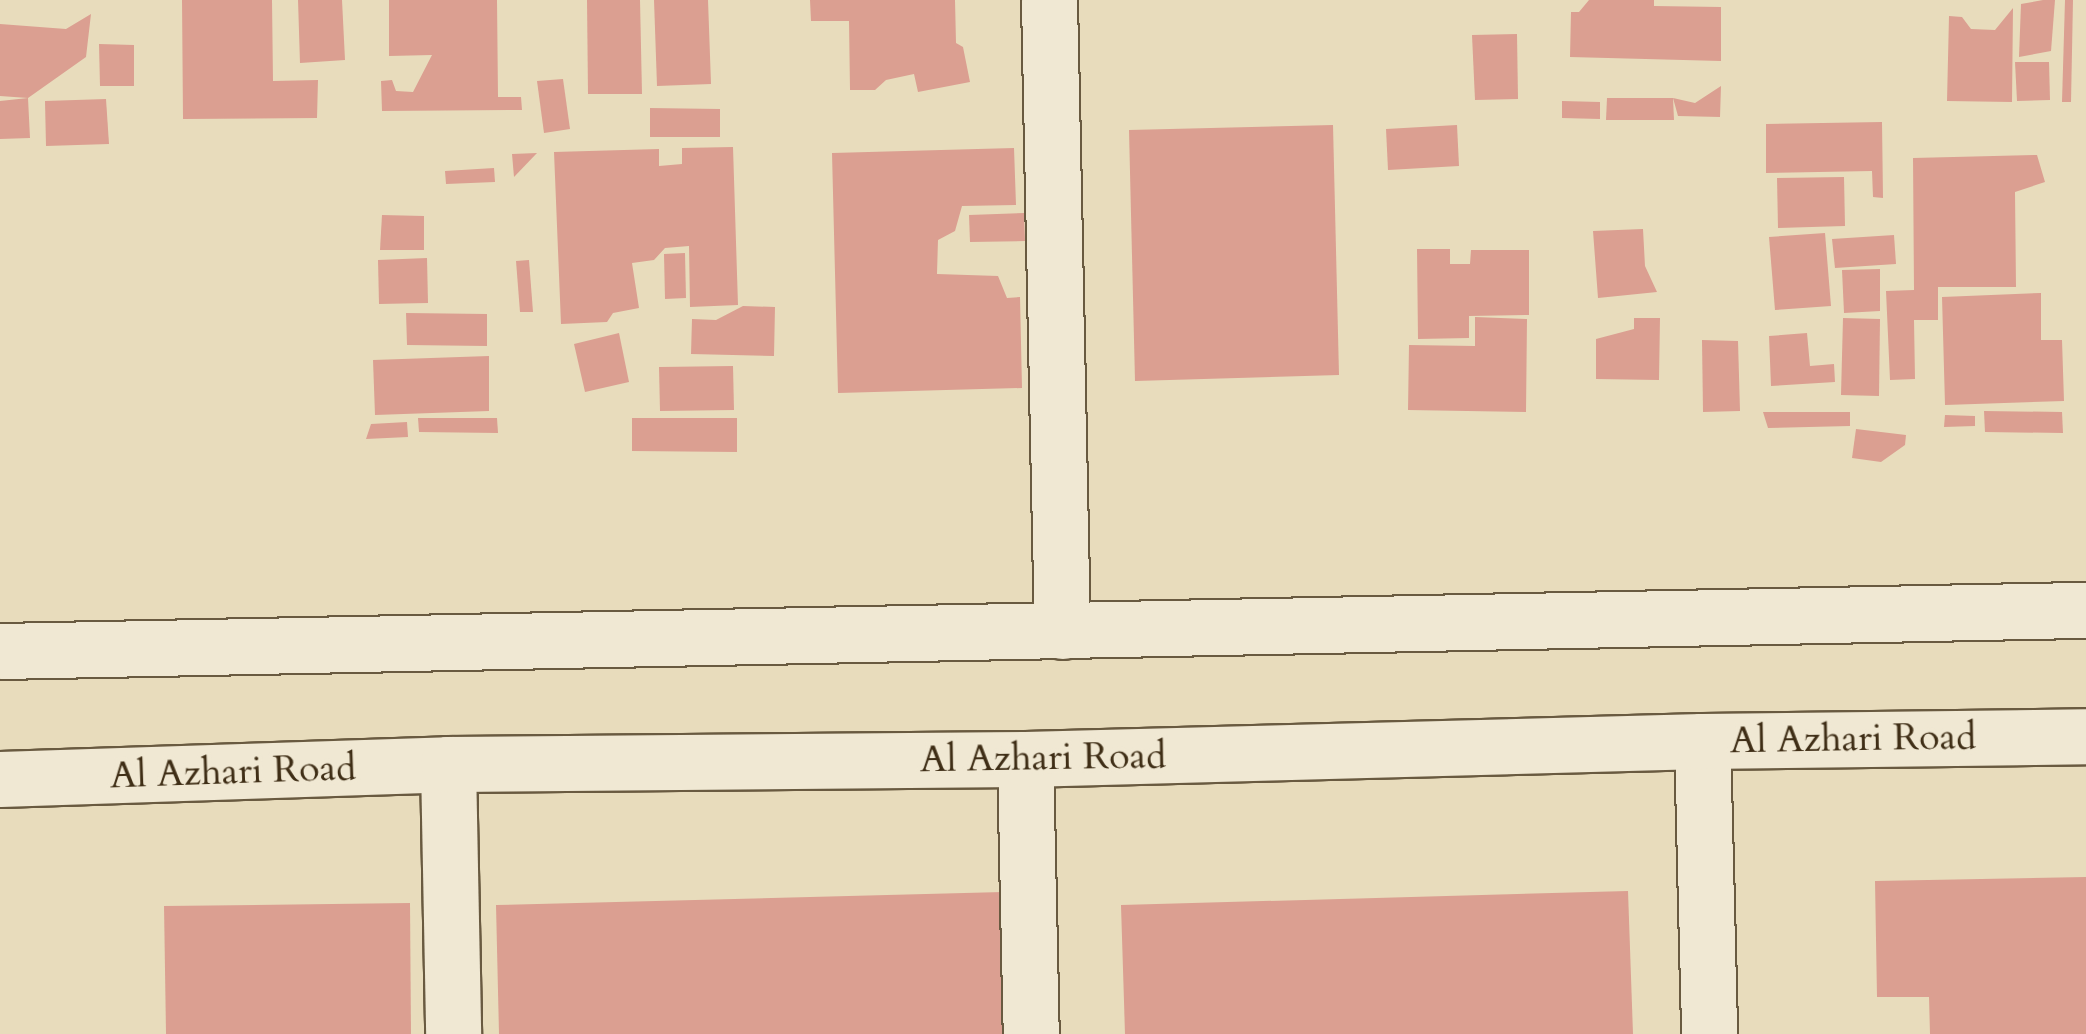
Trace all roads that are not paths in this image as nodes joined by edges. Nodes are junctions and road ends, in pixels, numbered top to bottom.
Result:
1 (1049, 0) edge
2 (2086, 610) edge
3 (1062, 630) junction
4 (0, 651) edge
5 (2086, 736) edge
6 (1702, 741) junction
7 (1025, 759) junction
8 (448, 764) junction
9 (0, 779) edge
10 (453, 1034) edge
11 (1031, 1034) edge
12 (1710, 1034) edge

1 - 3 street
2 - 3 street
3 - 4 street
5 - 6 street, Al Azhari Road
6 - 7 street, Al Azhari Road
6 - 12 street
7 - 8 street, Al Azhari Road
7 - 11 street
8 - 9 street, Al Azhari Road
8 - 10 street

